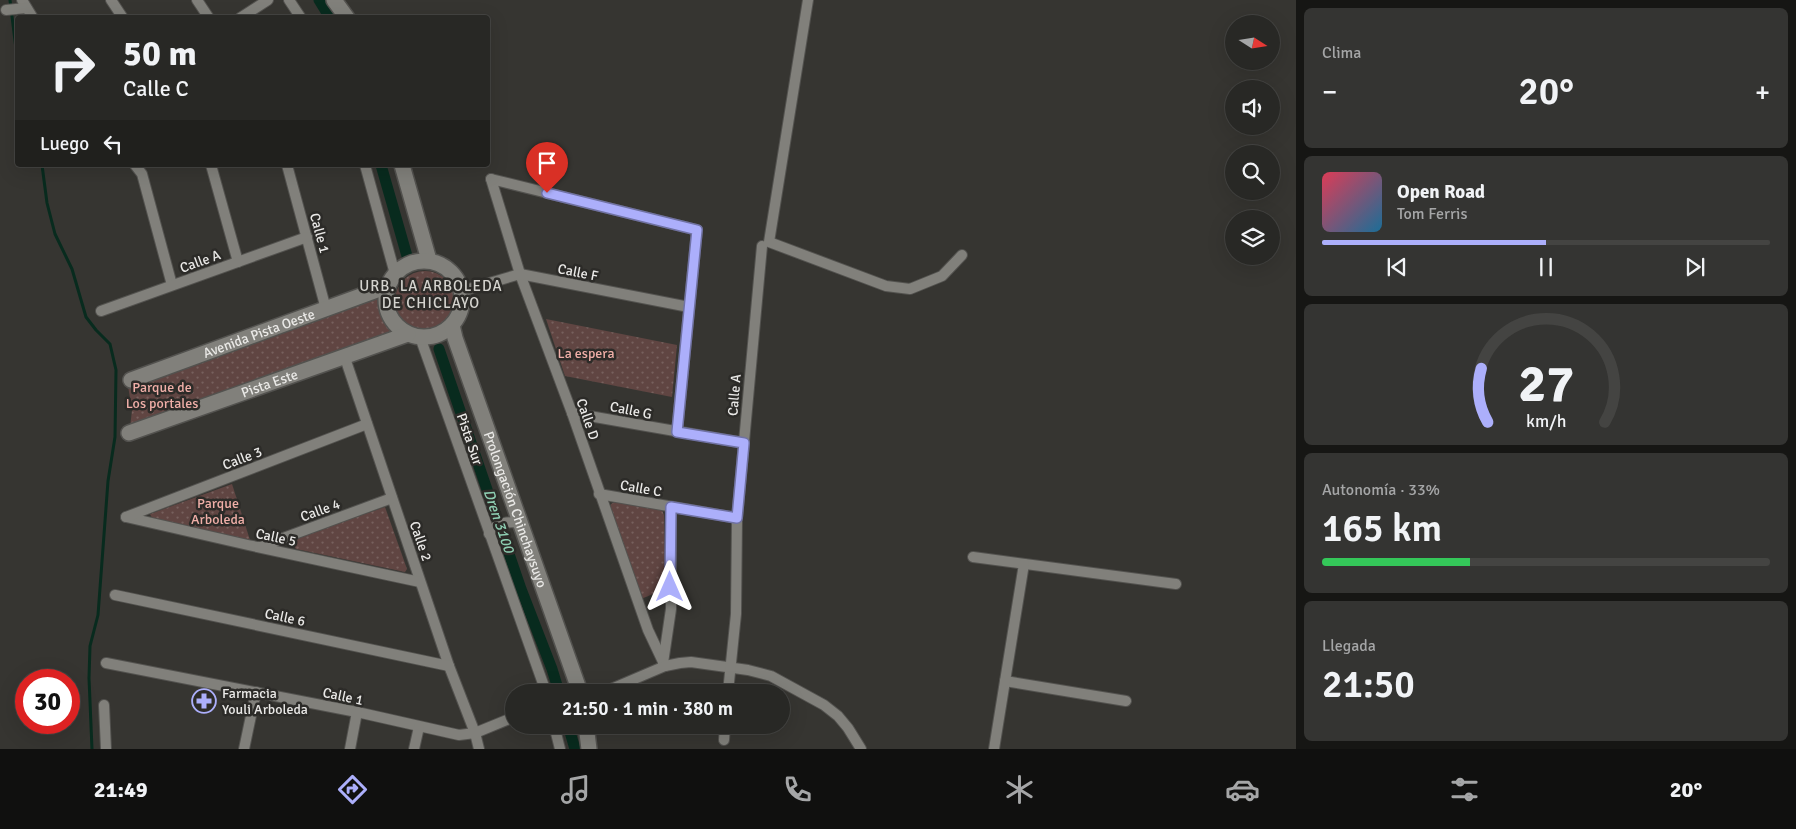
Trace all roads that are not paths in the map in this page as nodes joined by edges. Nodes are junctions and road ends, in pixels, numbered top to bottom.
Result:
1 (111, 0) edge
2 (197, 0) edge
3 (268, 0) edge
4 (289, 0) edge
5 (334, 0) edge
6 (808, 0) edge
7 (24, 4) edge
8 (11, 10) dead end
9 (31, 15) edge
10 (121, 15) edge
11 (207, 15) edge
12 (245, 15) edge
13 (298, 15) edge
14 (344, 15) edge
15 (137, 167) edge
16 (211, 167) edge
17 (288, 167) edge
18 (364, 167) edge
19 (403, 167) edge
20 (307, 237) junction
21 (762, 246) dead end
22 (962, 255) dead end
23 (429, 260) junction
24 (238, 262) junction
25 (520, 274) junction
26 (391, 280) junction
27 (172, 286) junction
28 (462, 291) junction
29 (690, 307) junction
30 (326, 309) junction
31 (101, 311) dead end
32 (452, 325) junction
33 (414, 335) junction
34 (345, 358) junction
35 (131, 380) dead end
36 (572, 413) junction
37 (367, 424) junction
38 (677, 432) junction
39 (129, 433) dead end
40 (744, 443) junction
41 (599, 494) junction
42 (392, 498) junction
43 (671, 507) junction
44 (126, 517) joint
45 (737, 518) junction
46 (516, 522) junction
47 (491, 531) junction
48 (258, 547) junction
49 (973, 557) dead end
50 (1024, 564) junction
51 (420, 582) junction
52 (1176, 584) dead end
53 (115, 595) dead end
54 (669, 628) junction
55 (648, 630) junction
56 (106, 663) dead end
57 (664, 664) junction
58 (449, 666) junction
59 (730, 667) junction
60 (1005, 681) junction
61 (543, 684) edge
62 (577, 684) edge
63 (621, 684) edge
64 (729, 684) edge
65 (256, 692) junction
66 (1126, 701) dead end
67 (104, 705) dead end
68 (357, 712) junction
69 (505, 721) edge
70 (419, 727) junction
71 (475, 733) junction
72 (556, 734) edge
73 (587, 734) edge
74 (724, 734) edge
75 (724, 740) dead end
76 (106, 749) edge
77 (244, 749) edge
78 (350, 749) edge
79 (414, 749) edge
80 (479, 749) edge
81 (560, 749) edge
82 (589, 749) edge
83 (861, 749) edge
84 (994, 749) edge

1 - 10 street
2 - 11 street
3 - 12 street
4 - 13 street
5 - 14 street
6 - 22 street
7 - 8 street
7 - 9 street
15 - 27 street
16 - 24 street
17 - 20 street, Calle 1
18 - 26 street
19 - 23 street
20 - 24 street, Calle A
20 - 30 street, Calle 1
21 - 40 street, Calle A
23 - 26 street
23 - 28 street
24 - 27 street, Calle A
25 - 28 street, Calle F
25 - 29 street, Calle F
25 - 29 street, Calle D
25 - 36 street, Calle D
26 - 30 street, Avenida Pista Oeste
26 - 33 street
27 - 31 street, Calle A
28 - 32 street
29 - 38 street
30 - 35 street, Avenida Pista Oeste
32 - 33 street
32 - 46 street, Prolongación Chinchaysuyo
33 - 34 street, Pista Este
33 - 47 street, Pista Sur
34 - 37 street, Calle 2
34 - 39 street, Pista Este
36 - 38 street, Calle G
36 - 41 street, Calle D
37 - 42 street, Calle 2
37 - 44 street, Calle 3
38 - 40 street, Calle G
40 - 45 street, Calle A
41 - 43 street, Calle C
41 - 55 street, Calle D
42 - 48 street, Calle 4
42 - 51 street, Calle 2
43 - 45 street, Calle C
43 - 54 street
44 - 48 street, Calle 5
45 - 59 street, Calle A
46 - 47 street
46 - 62 street, Prolongación Chinchaysuyo
47 - 61 street, Pista Sur
48 - 51 street, Calle 5
49 - 50 street
50 - 52 street
50 - 60 street
51 - 58 street, Calle 2
53 - 58 street, Calle 6
54 - 55 street
54 - 57 street
55 - 57 street, Calle D
56 - 65 street, Calle 1
57 - 59 street
57 - 63 street
58 - 71 street, Calle 2
59 - 64 street, Calle A
59 - 83 street
60 - 66 street
60 - 84 street
65 - 68 street, Calle 1
65 - 77 street
67 - 76 street
68 - 70 street, Calle 1
68 - 78 street
69 - 71 street, Calle 1
70 - 71 street, Calle 1
70 - 79 street
71 - 80 street, Calle 2
72 - 81 street
73 - 82 street
74 - 75 street

